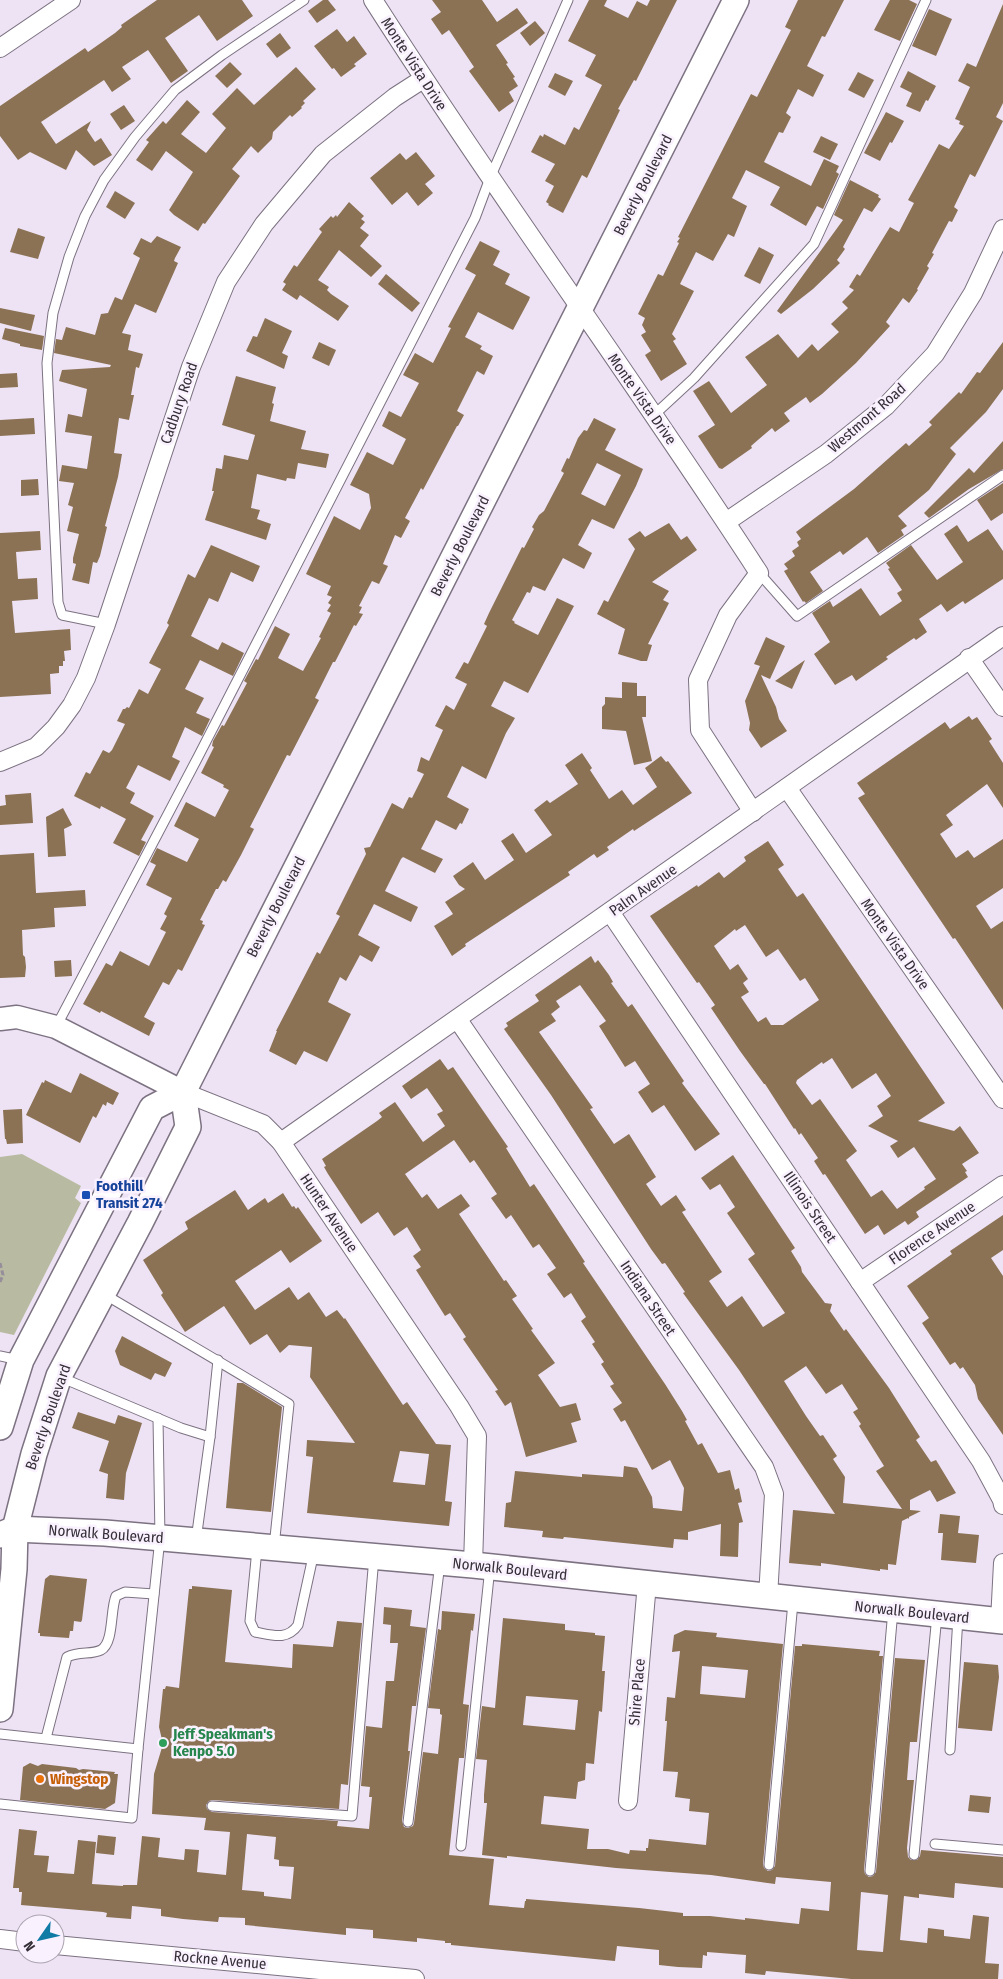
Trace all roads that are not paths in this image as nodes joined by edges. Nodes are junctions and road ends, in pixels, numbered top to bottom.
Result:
1 (71, 0) edge
2 (304, 0) edge
3 (372, 0) edge
4 (568, 0) edge
5 (736, 0) edge
6 (926, 0) edge
7 (0, 48) edge
8 (423, 79) junction
9 (490, 178) junction
10 (1003, 229) edge
11 (580, 310) junction
12 (654, 415) junction
13 (1003, 475) edge
14 (726, 522) junction
15 (759, 573) junction
16 (106, 624) junction
17 (1003, 636) edge
18 (969, 658) junction
19 (1003, 707) edge
20 (0, 762) edge
21 (787, 788) junction
22 (753, 812) junction
23 (610, 912) junction
24 (0, 1019) edge
25 (458, 1020) junction
26 (56, 1027) junction
27 (182, 1092) junction
28 (1003, 1099) edge
29 (281, 1142) junction
30 (1003, 1184) edge
31 (860, 1282) junction
32 (103, 1293) junction
33 (10, 1358) edge
34 (218, 1360) junction
35 (59, 1376) junction
36 (158, 1418) junction
37 (0, 1428) edge
38 (210, 1438) junction
39 (1003, 1505) edge
40 (5, 1527) edge
41 (160, 1538) junction
42 (196, 1540) junction
43 (266, 1547) junction
44 (314, 1551) junction
45 (374, 1556) junction
46 (440, 1562) junction
47 (1003, 1563) edge
48 (482, 1566) junction
49 (647, 1583) junction
50 (154, 1594) junction
51 (768, 1597) junction
52 (794, 1600) junction
53 (893, 1610) junction
54 (948, 1616) junction
55 (1002, 1621) edge
56 (0, 1709) edge
57 (0, 1734) edge
58 (46, 1738) junction
59 (138, 1749) junction
60 (950, 1750) dead end
61 (628, 1801) dead end
62 (0, 1804) edge
63 (212, 1806) dead end
64 (408, 1822) dead end
65 (935, 1844) dead end
66 (461, 1846) dead end
67 (1003, 1850) edge
68 (914, 1855) dead end
69 (769, 1865) dead end
70 (870, 1871) dead end
71 (0, 1939) edge
72 (15, 1941) edge
73 (65, 1945) edge
74 (415, 1979) edge

1 - 7 street
2 - 16 lane
3 - 8 street, Monte Vista Drive
4 - 9 lane
5 - 11 main road, Beverly Boulevard
6 - 12 lane
8 - 9 street, Monte Vista Drive
8 - 16 street, Cadbury Road
9 - 11 street, Monte Vista Drive
9 - 26 lane
10 - 14 street, Westmont Road
11 - 12 street, Monte Vista Drive
11 - 27 main road, Beverly Boulevard
12 - 14 street, Monte Vista Drive
13 - 15 lane
14 - 15 street, Monte Vista Drive
15 - 22 street
16 - 20 street, Cadbury Road
17 - 18 street, Palm Avenue
18 - 19 street
18 - 21 street, Palm Avenue
21 - 22 street, Palm Avenue
21 - 28 street, Monte Vista Drive
22 - 23 street, Palm Avenue
23 - 25 street, Palm Avenue
23 - 31 street, Illinois Street
24 - 26 street, Hunter Avenue
25 - 29 street, Palm Avenue
25 - 51 street, Indiana Street
26 - 27 street, Hunter Avenue
27 - 29 street, Hunter Avenue
27 - 32 main road, Beverly Boulevard
27 - 33 main road
29 - 48 street, Hunter Avenue
30 - 31 street, Florence Avenue
31 - 39 street, Illinois Street
32 - 34 lane
32 - 35 main road, Beverly Boulevard
33 - 37 main road
34 - 38 lane
34 - 43 lane
35 - 36 lane
35 - 40 main road, Beverly Boulevard
36 - 38 lane
36 - 41 lane
38 - 42 lane
40 - 41 main road, Norwalk Boulevard
40 - 56 main road, Beverly Boulevard
41 - 42 main road, Norwalk Boulevard
41 - 50 lane
42 - 43 main road, Norwalk Boulevard
43 - 44 main road, Norwalk Boulevard
43 - 44 lane
44 - 45 main road, Norwalk Boulevard
45 - 46 main road, Norwalk Boulevard
45 - 63 lane
46 - 48 main road, Norwalk Boulevard
46 - 64 lane
47 - 55 street
48 - 49 main road, Norwalk Boulevard
48 - 66 lane
49 - 51 main road, Norwalk Boulevard
49 - 61 street, Shire Place
50 - 58 lane
50 - 59 lane
51 - 52 main road, Norwalk Boulevard
52 - 53 main road, Norwalk Boulevard
52 - 69 lane
53 - 54 main road, Norwalk Boulevard
53 - 70 lane
54 - 55 main road, Norwalk Boulevard
54 - 60 lane
54 - 68 lane
57 - 58 lane
58 - 59 lane
59 - 62 lane
65 - 67 lane
71 - 72 street
73 - 74 street, Rockne Avenue

